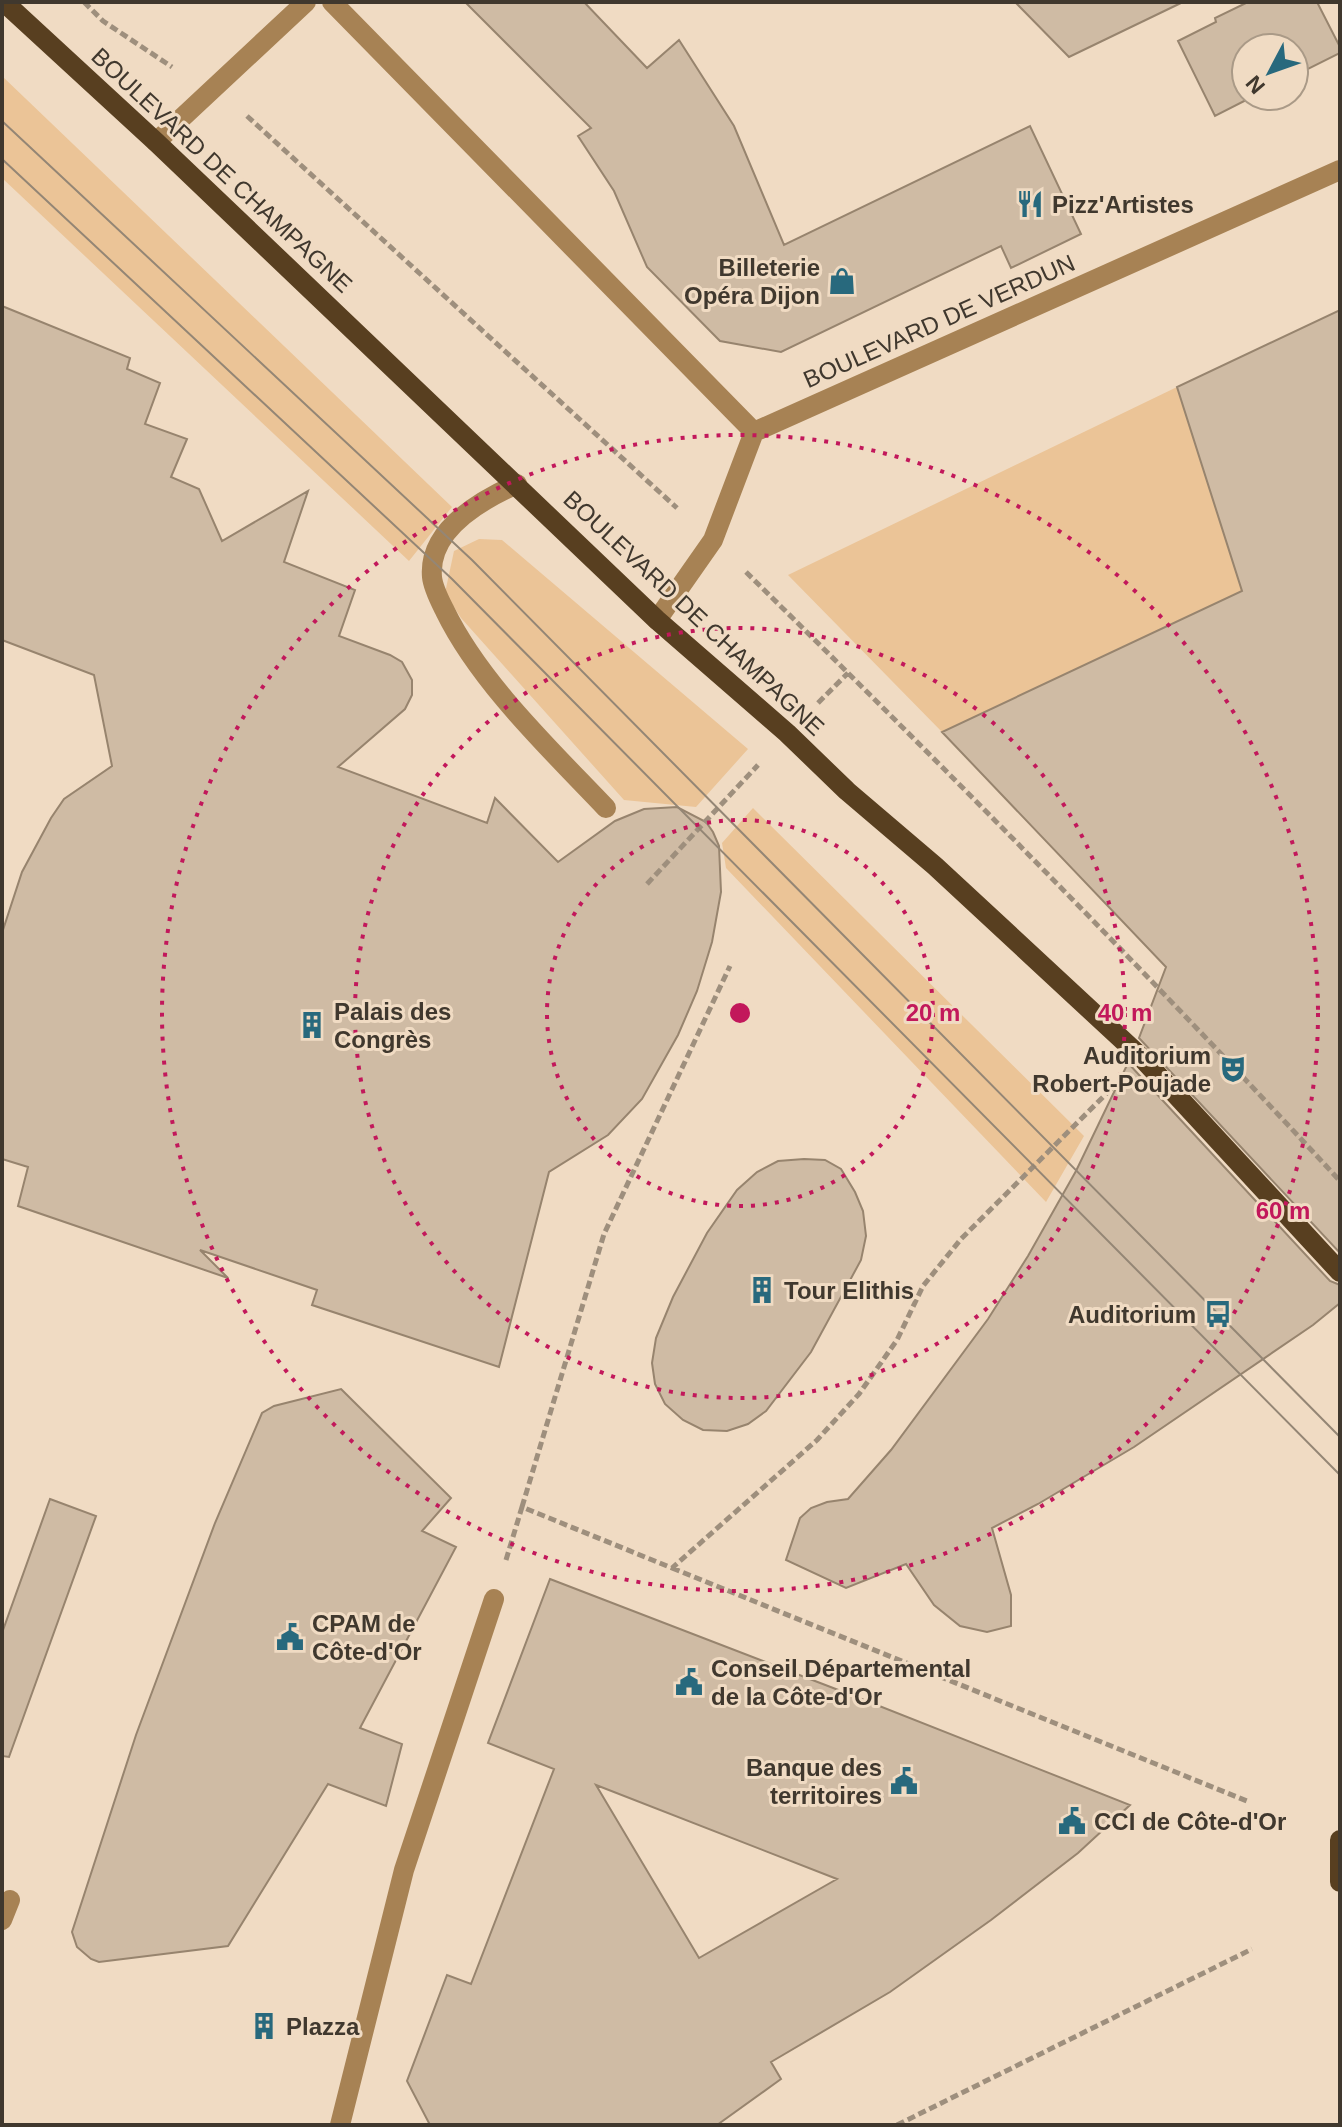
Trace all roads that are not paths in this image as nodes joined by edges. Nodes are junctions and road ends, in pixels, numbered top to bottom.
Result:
1 (4, 2) edge
2 (306, 2) edge
3 (332, 2) edge
4 (156, 142) junction
5 (1340, 170) edge
6 (754, 432) junction
7 (517, 484) junction
8 (657, 620) junction
9 (606, 808) dead end
10 (1340, 1272) edge
11 (494, 1599) road end
12 (1340, 1840) edge
13 (1340, 1882) edge
14 (10, 1900) dead end
15 (2, 1920) edge
16 (340, 2125) edge

1 - 4 main road, BOULEVARD DE CHAMPAGNE
2 - 4 street
3 - 6 street
4 - 7 main road, BOULEVARD DE CHAMPAGNE
5 - 6 street, BOULEVARD DE VERDUN
6 - 8 street
7 - 8 main road, BOULEVARD DE CHAMPAGNE
7 - 9 street
8 - 10 main road, BOULEVARD DE CHAMPAGNE
11 - 16 street
12 - 13 main road
14 - 15 street

